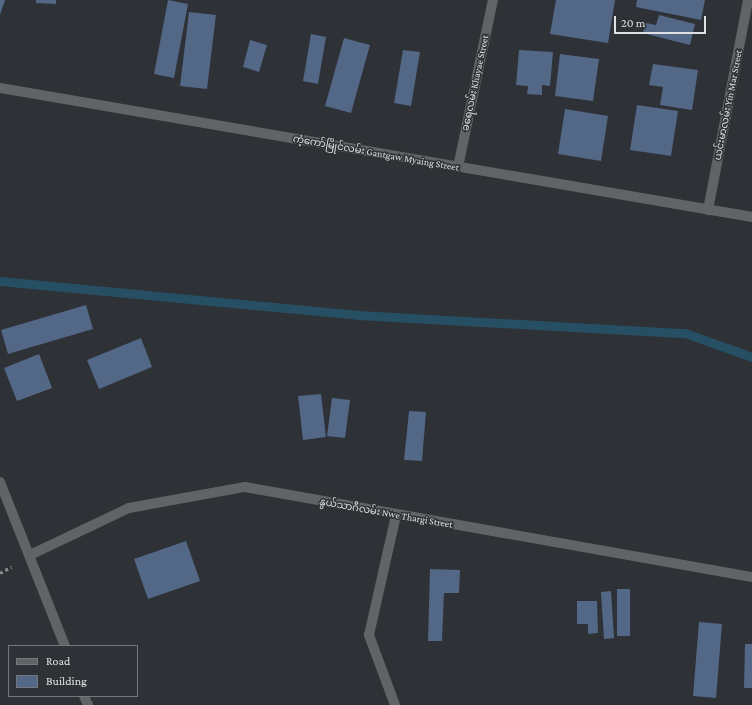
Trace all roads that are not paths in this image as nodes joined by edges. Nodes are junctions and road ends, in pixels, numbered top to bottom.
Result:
1 (493, 0) edge
2 (748, 0) edge
3 (0, 88) edge
4 (458, 167) junction
5 (708, 210) junction
6 (752, 217) edge
7 (0, 482) edge
8 (396, 515) junction
9 (30, 555) junction
10 (752, 577) edge
11 (65, 645) edge
12 (395, 705) edge

1 - 4 street, ခရေလမ်း Khayae Street
2 - 5 street, ယင်းမာလမ်း Yin Mar Street
3 - 4 street, ကံ့ကော်မြိုင်လမ်း Gantgaw Myaing Street
4 - 5 street, ကံ့ကော်မြိုင်လမ်း Gantgaw Myaing Street
5 - 6 street, ကံ့ကော်မြိုင်လမ်း Gantgaw Myaing Street
7 - 9 street
8 - 9 street, နွယ်သာဂီလမ်း Nwe Thargi Street
8 - 10 street, နွယ်သာဂီလမ်း Nwe Thargi Street
8 - 12 street
9 - 11 street

